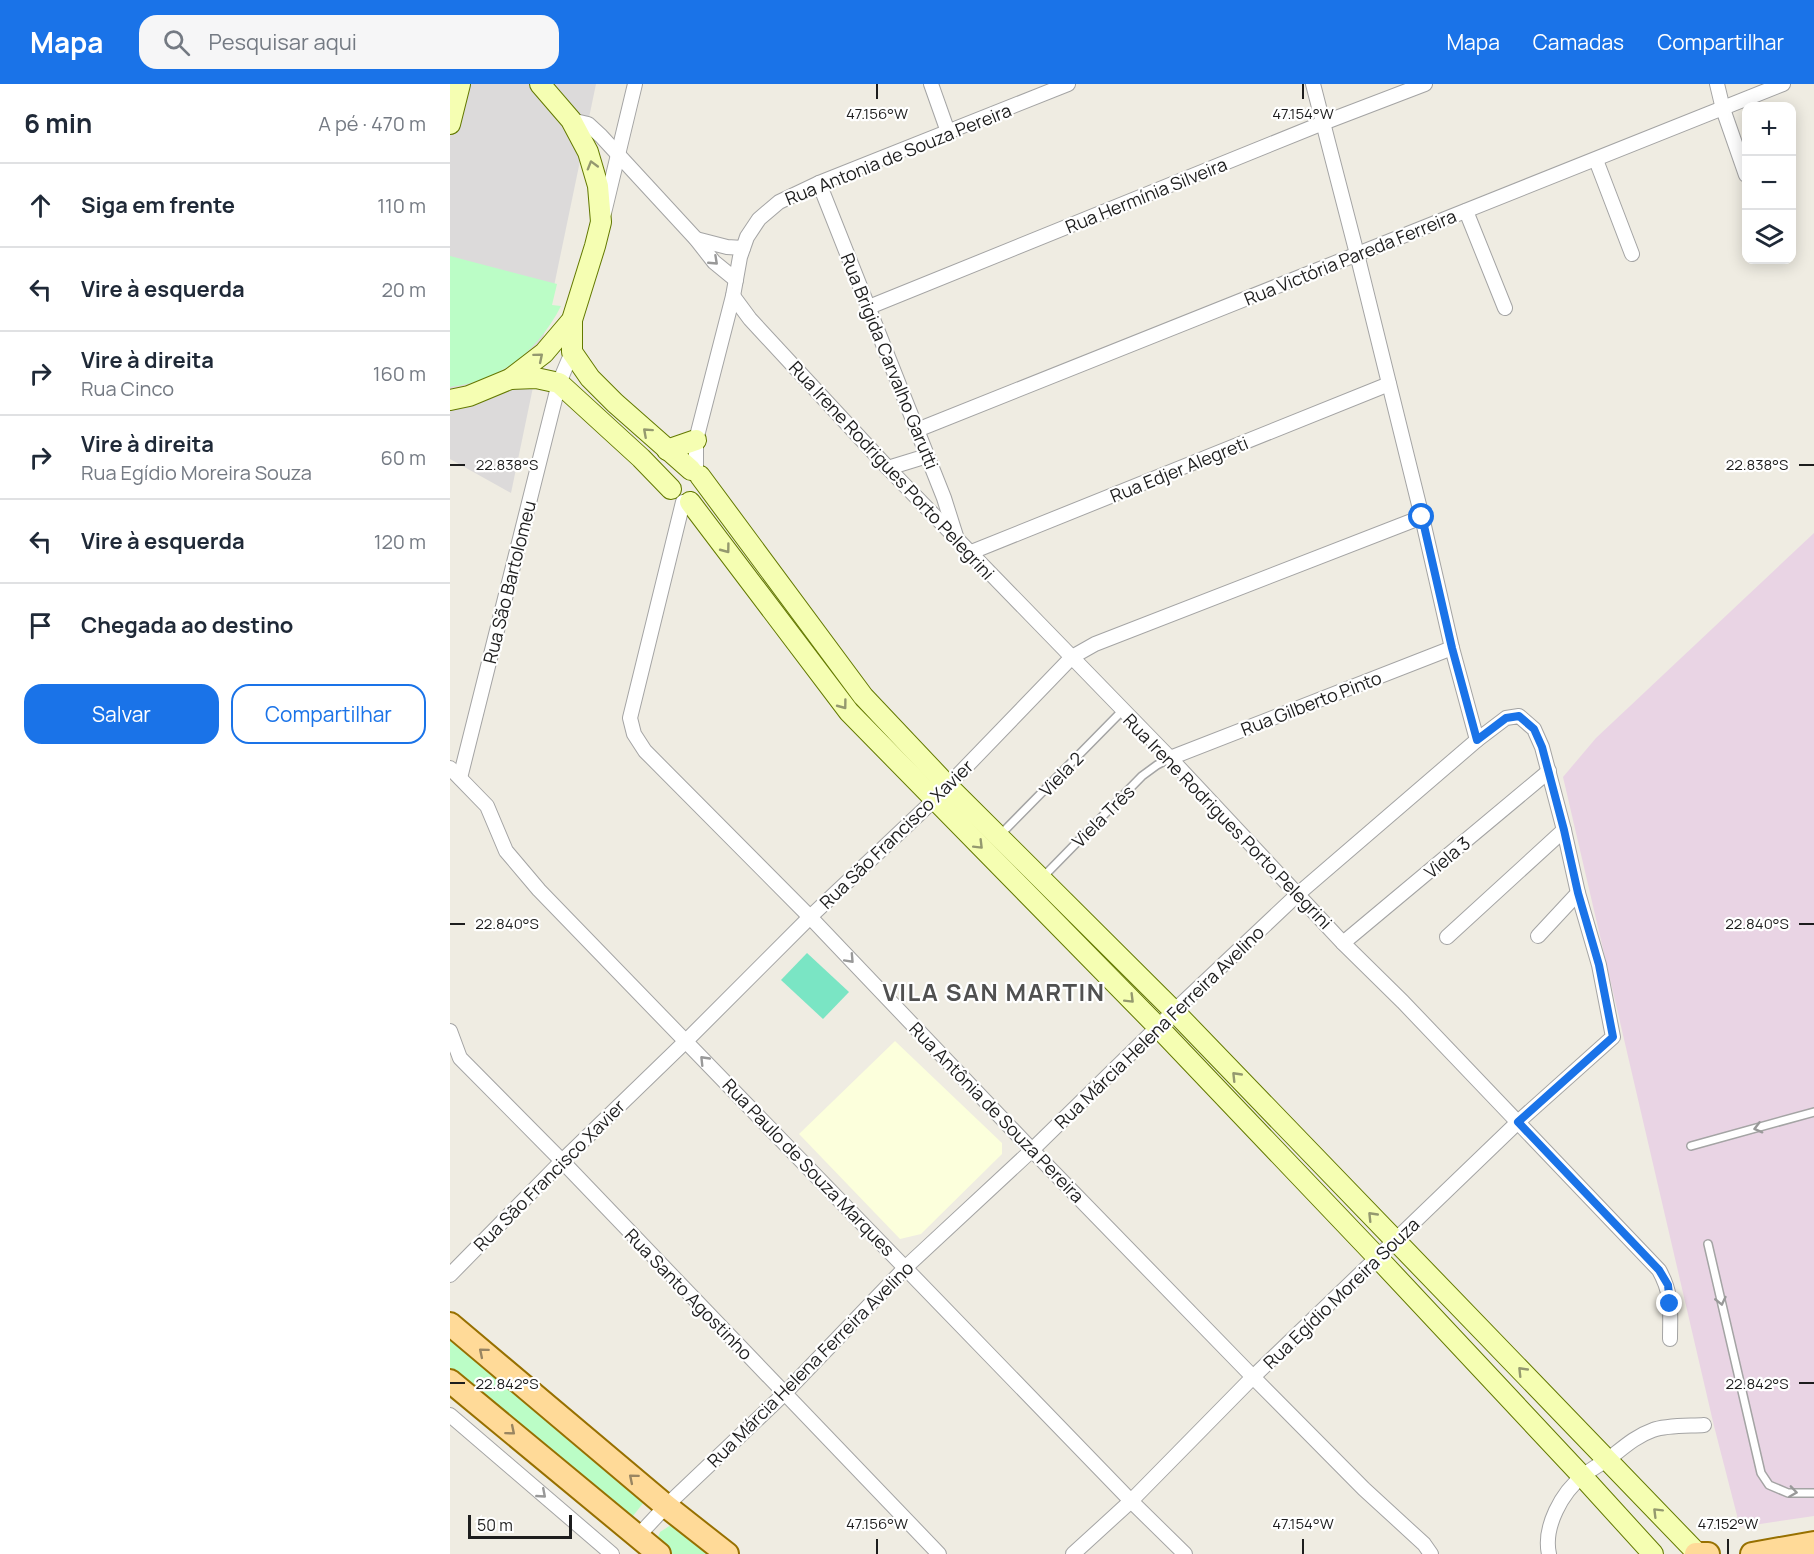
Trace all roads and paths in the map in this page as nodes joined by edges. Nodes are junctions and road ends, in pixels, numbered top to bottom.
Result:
1 (460, 84) edge
2 (540, 84) edge
3 (635, 84) edge
4 (930, 84) edge
5 (1068, 84) edge
6 (1313, 84) edge
7 (1425, 84) edge
8 (1717, 84) edge
9 (1783, 84) edge
10 (1723, 109) junction
11 (571, 120) junction
12 (450, 123) edge
13 (1323, 123) junction
14 (948, 132) junction
15 (618, 154) junction
16 (1596, 160) junction
17 (1742, 164) edge
18 (819, 183) junction
19 (1466, 211) junction
20 (601, 222) junction
21 (696, 239) junction
22 (743, 248) junction
23 (1357, 254) junction
24 (1632, 254) dead end
25 (736, 280) junction
26 (734, 296) junction
27 (869, 308) junction
28 (1505, 308) dead end
29 (750, 319) junction
30 (572, 320) junction
31 (727, 320) junction
32 (572, 352) junction
33 (510, 379) junction
34 (559, 383) junction
35 (1389, 384) junction
36 (450, 400) edge
37 (917, 430) junction
38 (696, 440) junction
39 (667, 450) junction
40 (927, 456) junction
41 (888, 468) junction
42 (696, 473) junction
43 (682, 498) junction
44 (1422, 517) junction
45 (957, 539) junction
46 (969, 553) junction
47 (1452, 648) junction
48 (1072, 657) junction
49 (1122, 711) junction
50 (1477, 740) junction
51 (1170, 758) junction
52 (450, 768) edge
53 (1549, 771) junction
54 (460, 778) junction
55 (941, 793) junction
56 (1564, 830) junction
57 (998, 837) junction
58 (1041, 879) junction
59 (1578, 893) junction
60 (1298, 894) junction
61 (810, 917) junction
62 (1538, 936) dead end
63 (1447, 938) dead end
64 (1343, 942) junction
65 (1173, 1011) junction
66 (1158, 1027) junction
67 (450, 1031) edge
68 (686, 1041) junction
69 (1814, 1112) edge
70 (1518, 1122) junction
71 (1691, 1146) dead end
72 (1032, 1150) junction
73 (562, 1161) junction
74 (1396, 1241) junction
75 (1708, 1244) dead end
76 (1377, 1257) junction
77 (906, 1267) junction
78 (450, 1275) edge
79 (450, 1324) edge
80 (1670, 1339) dead end
81 (1253, 1377) junction
82 (450, 1381) edge
83 (784, 1394) junction
84 (450, 1414) edge
85 (1704, 1425) dead end
86 (1608, 1459) junction
87 (1582, 1476) junction
88 (1814, 1493) edge
89 (1131, 1501) junction
90 (666, 1506) junction
91 (638, 1536) junction
92 (1814, 1543) edge
93 (597, 1549) edge
94 (939, 1553) edge
95 (612, 1554) edge
96 (659, 1554) edge
97 (727, 1554) edge
98 (1073, 1554) edge
99 (1185, 1554) edge
100 (1431, 1554) edge
101 (1548, 1554) edge
102 (1653, 1554) edge
103 (1697, 1554) edge
104 (1708, 1554) edge
105 (1752, 1554) edge

1 - 12 main road
2 - 11 main road
3 - 15 street
4 - 14 street
5 - 14 street, Rua Antonia de Souza Pereira
6 - 13 street
7 - 13 street, Rua Hermínia Silveira
8 - 10 street
9 - 10 street, Rua Victória Pareda Ferreira
10 - 16 street, Rua Victória Pareda Ferreira
10 - 17 street
11 - 15 street
20 -> 11 main road
13 - 23 street
13 - 27 street, Rua Hermínia Silveira
14 - 18 street, Rua Antonia de Souza Pereira
15 - 20 street
15 - 21 street
16 - 19 street, Rua Victória Pareda Ferreira
16 - 24 street
18 - 22 street, Rua Antonia de Souza Pereira
18 - 27 street, Rua Brigida Carvalho Garutti
19 - 23 street, Rua Victória Pareda Ferreira
19 - 28 street
20 - 30 main road
21 - 22 street
21 -> 25 street
22 - 25 street, Rua Antonia de Souza Pereira
23 - 35 street
23 - 37 street, Rua Victória Pareda Ferreira
25 - 26 street
26 - 29 street, Rua Irene Rodrigues Porto Pelegrini
26 - 31 street
27 - 37 street, Rua Brigida Carvalho Garutti
29 - 31 street
29 - 41 street, Rua Irene Rodrigues Porto Pelegrini
30 - 32 main road
33 -> 30 main road
31 - 38 street
32 - 34 street, Rua São Bartolomeu
39 -> 32 main road
33 - 34 main road
33 - 36 main road
34 - 43 main road
34 - 54 street, Rua São Bartolomeu
35 - 44 street
35 - 46 street, Rua Edjer Alegreti
37 - 40 street, Rua Brigida Carvalho Garutti
38 - 39 main road
38 - 42 street
39 - 42 main road
40 - 41 street
40 - 45 street, Rua Brigida Carvalho Garutti
41 - 45 street, Rua Irene Rodrigues Porto Pelegrini
42 - 43 main road
42 - 43 main road
42 - 55 main road
43 -> 55 main road
43 - 61 street, Rua Antônia de Souza Pereira
44 - 47 street
44 - 48 street, Rua São Francisco Xavier
45 - 46 street, Rua Irene Rodrigues Porto Pelegrini
46 - 48 street, Rua Irene Rodrigues Porto Pelegrini
47 - 50 street
47 - 51 street, Rua Gilberto Pinto
48 - 49 street, Rua Irene Rodrigues Porto Pelegrini
48 - 55 street, Rua São Francisco Xavier
49 - 51 street, Rua Irene Rodrigues Porto Pelegrini
49 - 57 lane, Viela 2
50 - 53 street, Rua Márcia Helena Ferreira Avelino
50 - 60 street, Rua Márcia Helena Ferreira Avelino
51 - 58 lane, Viela Três
51 - 60 street, Rua Irene Rodrigues Porto Pelegrini
52 - 54 street, Rua Paulo de Souza Marques
53 - 56 street
53 - 64 street, Viela 3
54 - 68 street, Rua Paulo de Souza Marques
55 - 57 main road
55 - 61 street, Rua São Francisco Xavier
55 -> 66 main road
56 - 59 street
56 - 63 street
57 - 58 main road
58 - 65 main road
59 - 62 street
59 - 70 street, Rua Egídio Moreira Souza
60 - 64 street, Rua Irene Rodrigues Porto Pelegrini
60 - 65 street, Rua Márcia Helena Ferreira Avelino
61 - 68 street, Rua São Francisco Xavier
61 -> 72 street, Rua Antônia de Souza Pereira
64 - 70 street, Rua Irene Rodrigues Porto Pelegrini
65 - 66 street, Rua Márcia Helena Ferreira Avelino
74 -> 65 main road
66 - 72 street, Rua Márcia Helena Ferreira Avelino
66 - 76 main road
67 - 73 street, Rua Santo Agostinho
68 - 73 street, Rua São Francisco Xavier
77 -> 68 street, Rua Paulo de Souza Marques
69 -> 71 lane
70 - 74 street, Rua Egídio Moreira Souza
70 - 80 street, Rua Irene Rodrigues Porto Pelegrini
72 - 77 street, Rua Márcia Helena Ferreira Avelino
72 - 81 street, Rua Antônia de Souza Pereira
73 - 78 street, Rua São Francisco Xavier
73 - 83 street, Rua Santo Agostinho
74 - 76 street, Rua Egídio Moreira Souza
86 -> 74 main road
75 -> 88 lane
76 - 81 street, Rua Egídio Moreira Souza
76 - 87 main road
77 - 83 street, Rua Márcia Helena Ferreira Avelino
77 - 89 street, Rua Paulo de Souza Marques
90 -> 79 main road
81 - 89 street, Rua Egídio Moreira Souza
81 - 100 street, Rua Antônia de Souza Pereira
82 -> 91 main road
83 - 90 street, Rua Márcia Helena Ferreira Avelino
83 - 94 street, Rua Santo Agostinho
84 -> 93 street
85 - 86 street
86 - 87 street
103 -> 86 main road
87 - 101 street
87 - 102 main road
89 - 98 street, Rua Egídio Moreira Souza
89 - 99 street, Rua Paulo de Souza Marques
90 - 91 street, Rua Márcia Helena Ferreira Avelino
90 - 97 main road
91 - 96 main road
92 - 105 main road
93 - 95 street
103 - 104 main road

